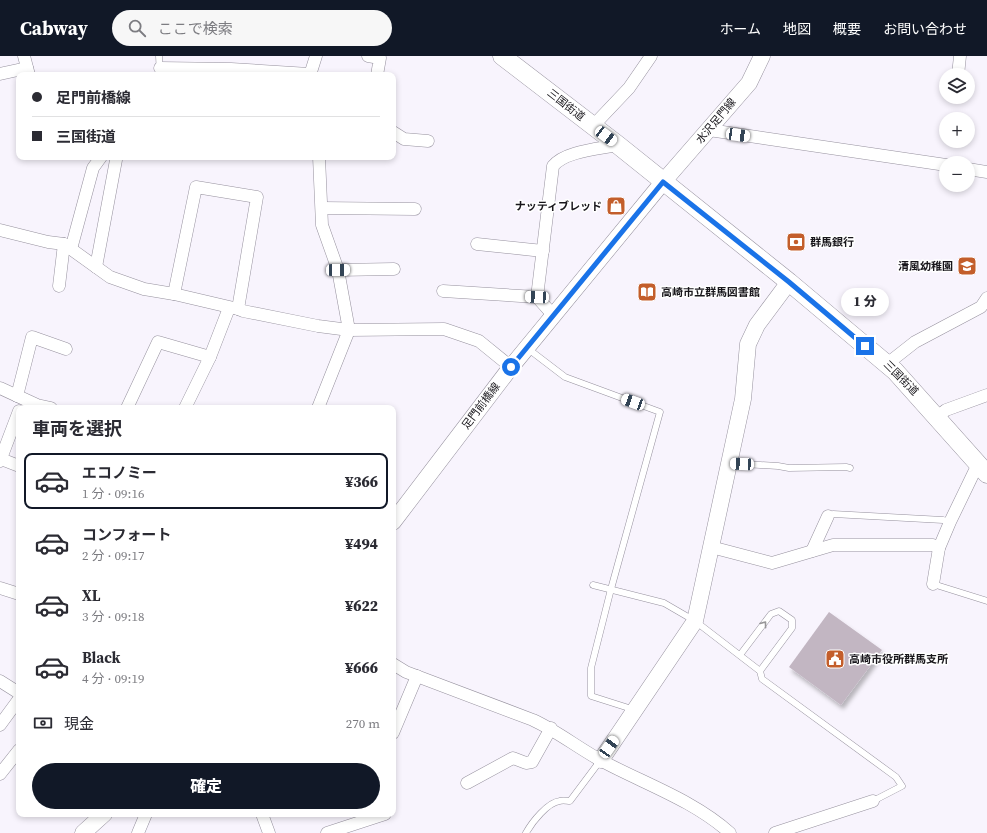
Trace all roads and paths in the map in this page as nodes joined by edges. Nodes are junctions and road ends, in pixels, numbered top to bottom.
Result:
1 (24, 56) edge
2 (316, 56) edge
3 (368, 56) edge
4 (651, 56) edge
5 (762, 56) edge
6 (960, 56) edge
7 (510, 59) edge
8 (160, 66) edge
9 (959, 68) edge
10 (28, 72) edge
11 (270, 72) edge
12 (310, 72) edge
13 (378, 72) edge
14 (16, 73) edge
15 (0, 74) edge
16 (593, 126) junction
17 (709, 130) junction
18 (396, 134) edge
19 (428, 141) dead end
20 (618, 145) junction
21 (99, 160) edge
22 (116, 160) dead end
23 (319, 160) edge
24 (939, 165) edge
25 (975, 170) edge
26 (987, 172) edge
27 (663, 182) junction
28 (322, 208) junction
29 (415, 209) dead end
30 (0, 230) edge
31 (477, 244) dead end
32 (68, 247) junction
33 (543, 251) junction
34 (96, 267) junction
35 (394, 268) dead end
36 (338, 270) junction
37 (789, 282) junction
38 (59, 286) dead end
39 (443, 291) dead end
40 (174, 294) junction
41 (537, 297) junction
42 (987, 298) edge
43 (234, 308) junction
44 (553, 315) junction
45 (349, 330) junction
46 (527, 348) junction
47 (66, 349) dead end
48 (210, 357) junction
49 (887, 364) junction
50 (511, 367) junction
51 (0, 388) edge
52 (987, 394) edge
53 (20, 403) edge
54 (37, 405) edge
55 (128, 405) edge
56 (186, 405) edge
57 (319, 405) edge
58 (16, 414) edge
59 (937, 417) junction
60 (0, 460) edge
61 (729, 463) junction
62 (16, 465) edge
63 (850, 468) dead end
64 (983, 469) edge
65 (828, 516) joint
66 (396, 518) edge
67 (950, 522) junction
68 (711, 547) junction
69 (939, 548) junction
70 (812, 551) junction
71 (933, 584) joint
72 (593, 585) dead end
73 (0, 588) edge
74 (611, 589) junction
75 (16, 593) edge
76 (987, 601) edge
77 (695, 621) junction
78 (740, 655) junction
79 (396, 666) edge
80 (760, 670) junction
81 (417, 676) junction
82 (0, 681) edge
83 (16, 691) edge
84 (16, 703) edge
85 (636, 710) junction
86 (0, 725) edge
87 (396, 726) edge
88 (551, 728) junction
89 (16, 755) edge
90 (601, 760) junction
91 (0, 774) edge
92 (467, 783) dead end
93 (873, 801) joint
94 (100, 817) edge
95 (145, 817) edge
96 (263, 817) edge
97 (376, 817) edge
98 (83, 833) edge
99 (138, 833) edge
100 (269, 833) edge
101 (327, 833) edge
102 (526, 833) edge
103 (730, 833) edge
104 (775, 833) edge

1 - 10 street
2 - 12 street
3 - 13 street
4 - 16 street
5 - 17 main road, 水沢足門線
6 - 9 street
7 - 16 main road, 三国街道
8 - 11 street
14 - 15 street
16 - 20 main road, 三国街道
17 - 24 street
17 - 27 main road, 水沢足門線
18 - 19 street
20 - 27 main road, 三国街道
20 - 33 street
21 - 32 street
22 - 34 street
23 - 28 street
25 - 26 street
27 - 37 main road, 三国街道
27 - 44 main road, 足門前橋線
28 - 29 street
28 - 36 street
30 - 32 street
31 - 33 street
32 - 34 street
32 - 38 street
33 - 41 street
34 - 40 street
35 - 36 street
36 - 45 street
37 - 49 main road, 三国街道
37 - 61 main road
39 - 41 street
40 - 43 street
40 - 43 street
41 - 44 street
42 - 49 street
43 - 45 street
43 - 48 street
44 - 46 main road, 足門前橋線
45 - 50 street
45 - 57 street
46 - 50 main road, 足門前橋線
46 - 74 lane
47 - 53 street
48 - 55 street
48 - 56 street
49 - 59 main road, 三国街道
50 - 66 main road, 足門前橋線
51 - 53 street
52 - 59 street
53 - 54 street
58 - 60 street
59 - 64 main road, 三国街道
60 - 62 street
61 - 63 lane
61 - 68 main road
64 - 67 street
65 - 67 lane
65 - 70 street
67 - 69 street
68 - 70 street
68 - 77 main road
69 - 70 street
69 - 71 street
71 - 76 lane
72 - 74 lane
73 - 75 street
74 - 77 lane
74 - 85 lane
77 - 78 lane
77 - 85 main road
78 - 80 lane
78 -> 80 lane
79 - 81 street
80 - 93 lane
81 - 87 street
81 - 88 street
82 - 83 street
84 - 86 street
85 - 90 main road
88 - 90 street
88 - 92 street
89 - 91 street
90 - 102 lane
90 - 103 street
93 - 104 street
94 - 98 main road
95 - 99 street
96 - 100 street
97 - 101 street

